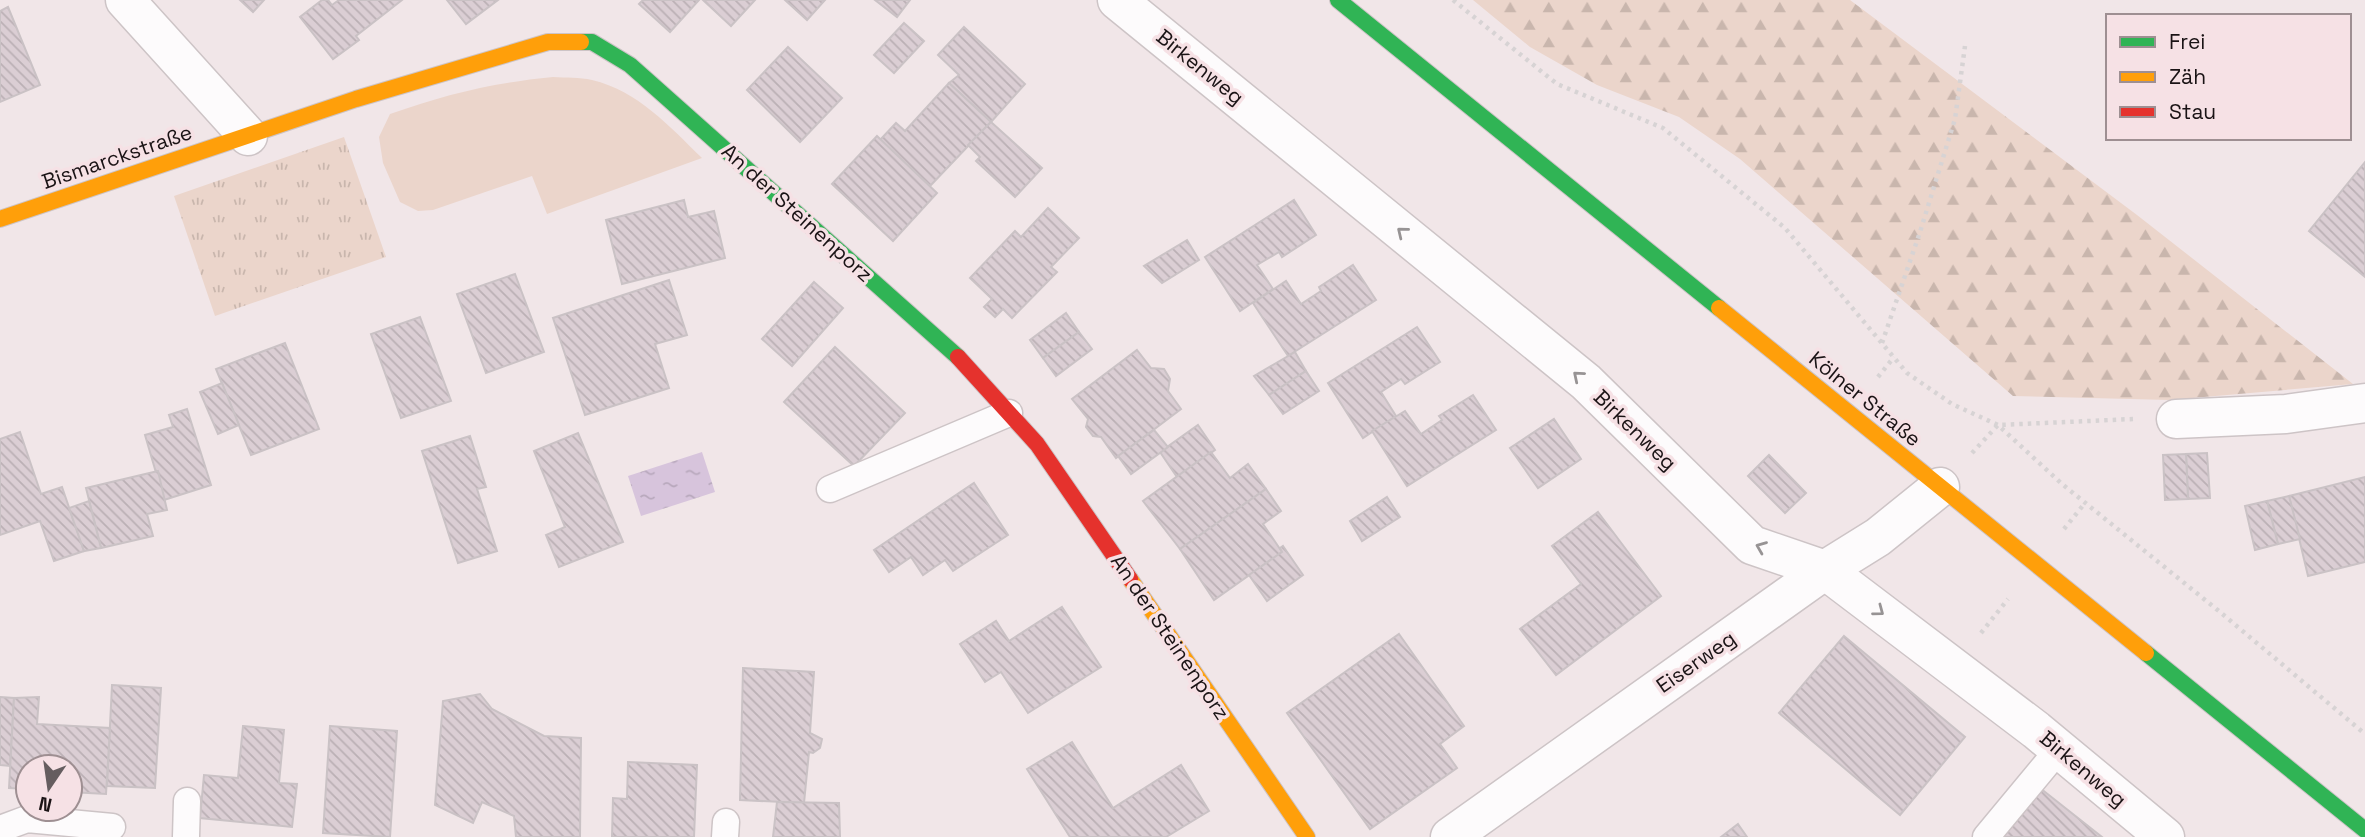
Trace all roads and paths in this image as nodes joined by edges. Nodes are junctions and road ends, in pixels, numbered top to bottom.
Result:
1 (125, 0) edge
2 (1117, 0) edge
3 (1338, 0) edge
4 (1453, 0) edge
5 (1965, 46) dead end
6 (248, 136) junction
7 (0, 219) edge
8 (1882, 344) junction
9 (2365, 403) edge
10 (1009, 413) junction
11 (2176, 419) joint
12 (1998, 425) junction
13 (1941, 487) junction
14 (830, 489) dead end
15 (1825, 570) junction
16 (2365, 734) edge
17 (2059, 749) junction
18 (187, 801) dead end
19 (112, 827) dead end
20 (0, 830) edge
21 (2365, 830) edge
22 (1455, 836) edge
23 (186, 837) edge
24 (1307, 837) edge
25 (1986, 837) edge
26 (2165, 837) edge

1 - 6 street
15 -> 2 street, Birkenweg
3 - 13 street, Kölner Straße
4 - 8 path
5 - 8 path
6 - 7 street, Bismarckstraße
6 - 10 street, An der Steinenporz
8 - 12 path
9 - 11 street
10 - 14 lane
10 - 24 street, An der Steinenporz
11 - 12 path
12 - 13 path
12 - 16 path
13 - 15 street, Eiserweg
13 - 21 street, Kölner Straße
15 -> 17 street, Birkenweg
15 - 22 street, Eiserweg
17 - 25 lane
17 - 26 street, Birkenweg
18 - 23 lane
19 - 20 lane

